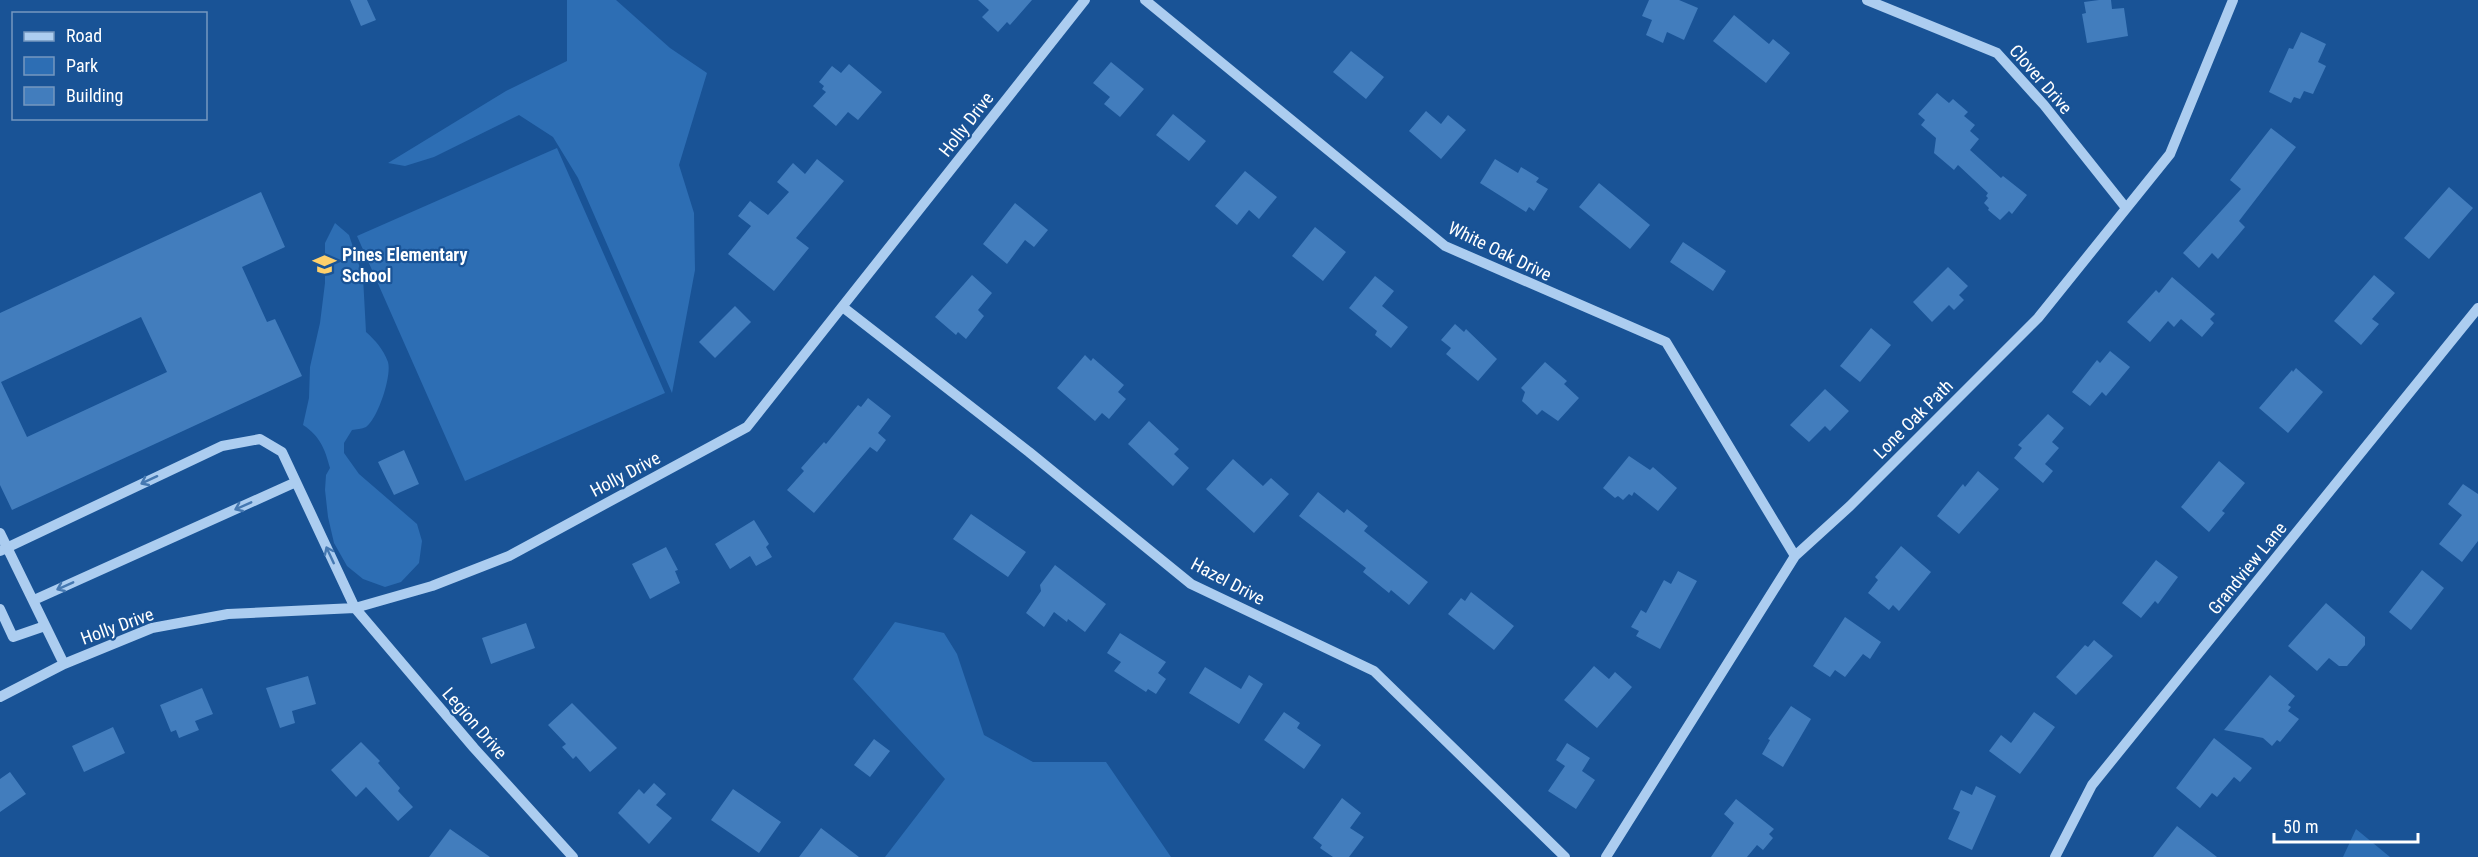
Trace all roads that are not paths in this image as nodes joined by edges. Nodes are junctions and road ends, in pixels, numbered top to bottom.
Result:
1 (1084, 0) edge
2 (1145, 0) edge
3 (1867, 0) edge
4 (2233, 0) edge
5 (2126, 208) junction
6 (843, 308) junction
7 (2478, 308) edge
8 (296, 482) junction
9 (0, 533) edge
10 (4, 549) edge
11 (1795, 556) junction
12 (34, 600) junction
13 (355, 608) junction
14 (0, 609) edge
15 (45, 626) junction
16 (64, 664) junction
17 (0, 697) edge
18 (573, 857) edge
19 (1565, 857) edge
20 (1606, 857) edge
21 (2055, 857) edge

1 - 6 street, Holly Drive
2 - 11 street, White Oak Drive
3 - 5 street, Clover Drive
4 - 5 street, Lone Oak Path
5 - 11 street, Lone Oak Path
6 - 13 street, Holly Drive
6 - 19 street, Hazel Drive
7 - 21 street, Grandview Lane
8 -> 10 street, Legion Drive
8 -> 12 street
13 -> 8 street, Legion Drive
9 - 10 street
10 - 12 street
11 - 20 street, Lone Oak Path
12 - 15 street
13 - 16 street, Holly Drive
13 - 18 street, Legion Drive
14 - 15 street
15 - 16 street
16 - 17 street, Holly Drive

